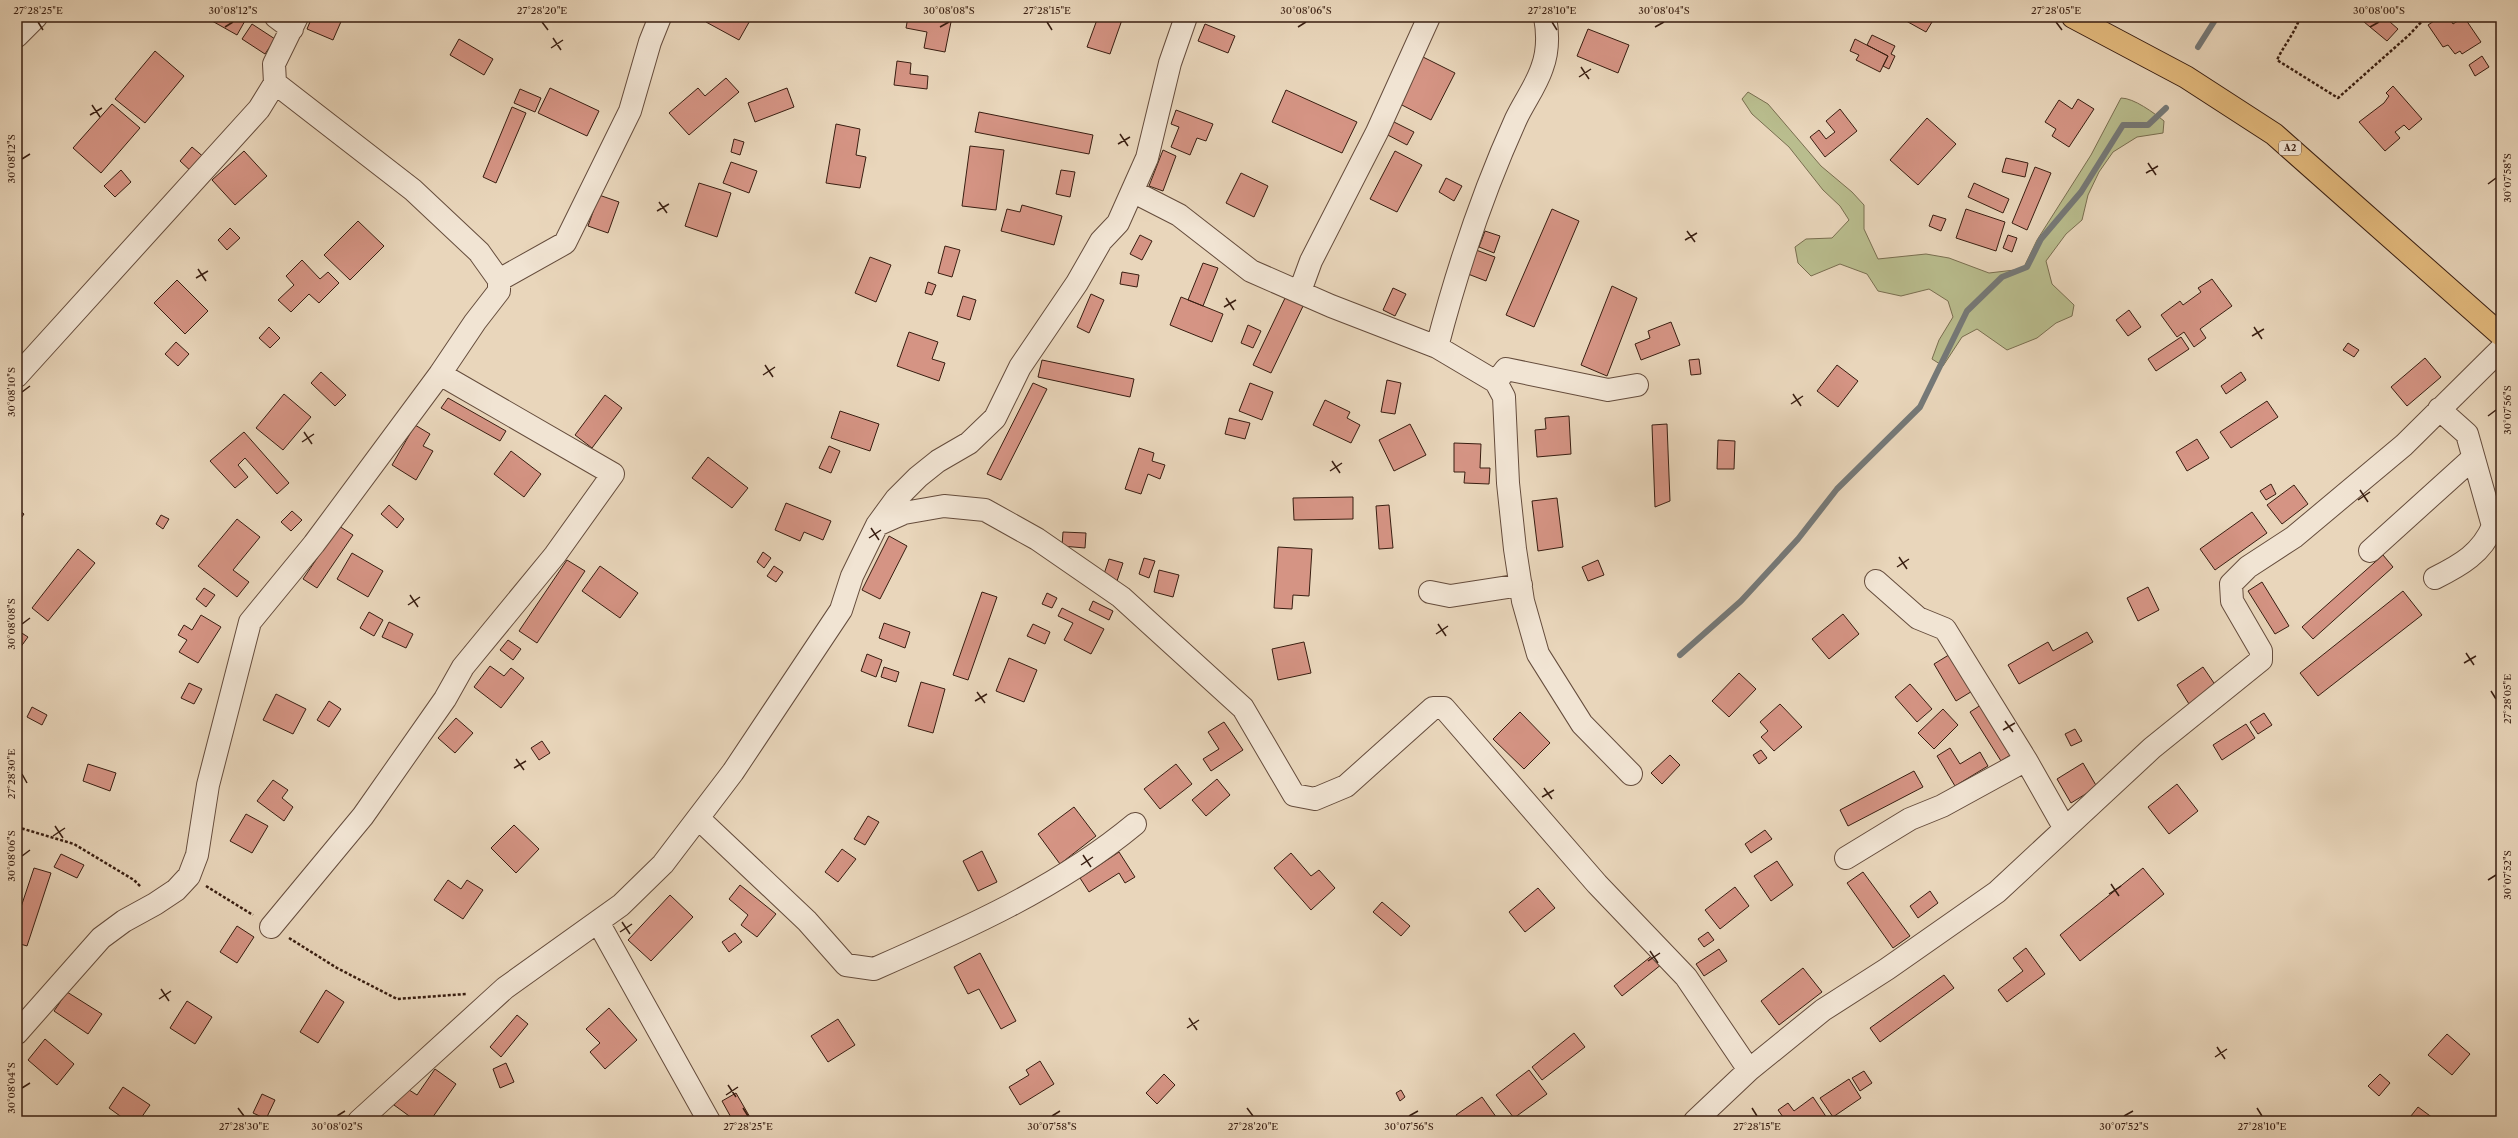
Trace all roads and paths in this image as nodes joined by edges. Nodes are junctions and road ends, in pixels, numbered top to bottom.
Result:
1 (36, 17) edge
2 (660, 17) edge
3 (1186, 17) edge
4 (1429, 17) edge
5 (1545, 17) edge
6 (2073, 17) edge
7 (2300, 17) edge
8 (2426, 17) edge
9 (288, 21) edge
10 (17, 36) edge
11 (275, 83) junction
12 (1134, 192) junction
13 (499, 280) junction
14 (1300, 291) junction
15 (2501, 335) edge
16 (1437, 347) junction
17 (2501, 349) edge
18 (440, 374) junction
19 (17, 376) edge
20 (1496, 382) junction
21 (1637, 385) dead end
22 (2440, 409) junction
23 (2473, 458) junction
24 (877, 525) junction
25 (2370, 551) dead end
26 (2436, 578) dead end
27 (1876, 581) dead end
28 (1521, 585) junction
29 (1430, 592) dead end
30 (2026, 760) junction
31 (1631, 774) dead end
32 (698, 818) junction
33 (1135, 824) dead end
34 (17, 827) edge
35 (2064, 827) junction
36 (1846, 858) dead end
37 (189, 876) junction
38 (155, 904) junction
39 (598, 922) junction
40 (271, 927) junction
41 (468, 994) dead end
42 (18, 1031) edge
43 (1748, 1070) junction
44 (359, 1121) edge
45 (709, 1121) edge
46 (1695, 1121) edge

1 - 10 street
2 - 13 street
3 - 12 street
4 - 14 street
5 - 16 street
6 - 15 main road, A2
7 - 8 path
9 - 11 street
11 - 13 street
11 - 19 street
12 - 14 street
12 - 24 street
13 - 18 street
14 - 16 street
16 - 20 street
17 - 22 street
18 - 37 street
18 - 40 street
20 - 21 street
20 - 28 street
22 - 23 street
22 - 35 street
23 - 25 street
23 - 26 street
24 - 32 street
24 - 43 street
27 - 30 street
28 - 29 street
28 - 31 street
30 - 35 street
30 - 36 street
32 - 33 street
32 - 39 street
34 - 38 path
35 - 43 street
37 - 38 street
37 - 40 path
38 - 42 street
39 - 44 street
39 - 45 street
40 - 41 path
43 - 46 street

